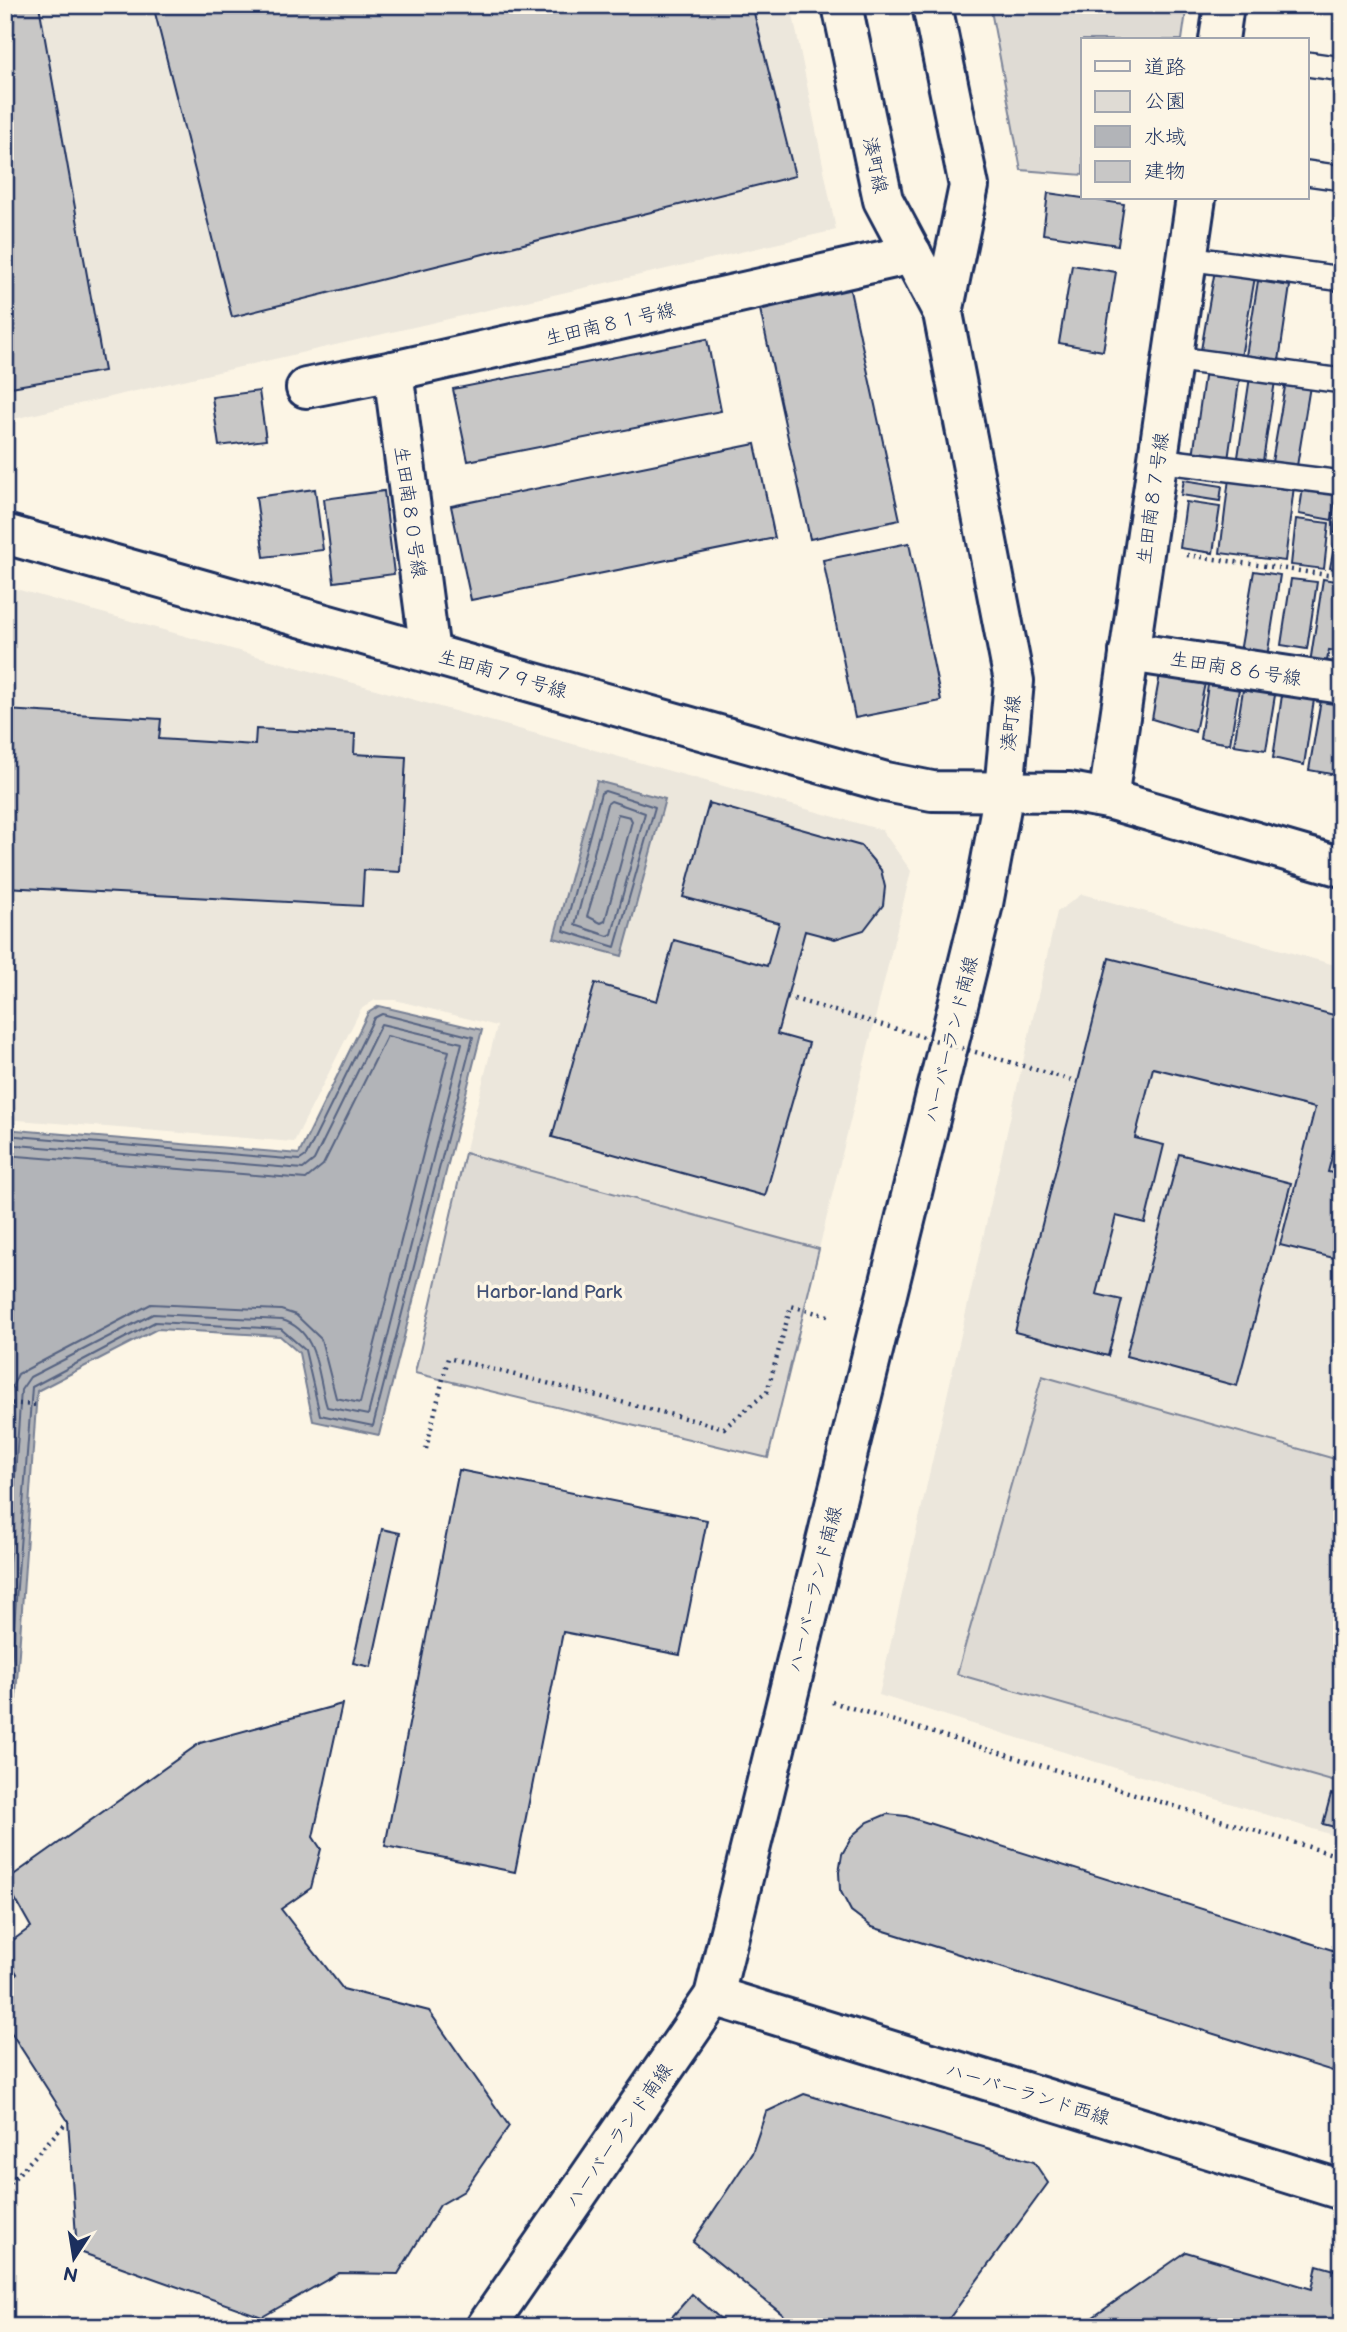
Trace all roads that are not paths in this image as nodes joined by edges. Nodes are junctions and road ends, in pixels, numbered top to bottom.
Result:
1 (842, 5) edge
2 (932, 5) edge
3 (1224, 5) edge
4 (1219, 38) edge
5 (1308, 64) edge
6 (1342, 69) edge
7 (1308, 173) edge
8 (1342, 178) edge
9 (1196, 200) edge
10 (912, 254) junction
11 (1187, 258) junction
12 (1342, 279) edge
13 (943, 313) junction
14 (1172, 358) junction
15 (393, 372) junction
16 (1342, 381) edge
17 (306, 388) dead end
18 (1157, 460) junction
19 (1342, 483) edge
20 (5, 534) edge
21 (1129, 652) junction
22 (430, 653) junction
23 (1342, 684) edge
24 (1004, 791) junction
25 (1108, 799) junction
26 (1342, 867) edge
27 (714, 1996) junction
28 (1342, 2190) edge
29 (486, 2327) edge

1 - 10 street, 湊町線
2 - 13 street, 湊町線
3 - 4 street
5 - 6 lane
7 - 8 lane
9 - 11 street, 生田南８７号線
10 - 13 street, 湊町線
10 - 15 street, 生田南８１号線
11 - 12 lane
11 - 14 street, 生田南８７号線
13 - 24 street, 湊町線
14 - 16 lane
14 - 18 street, 生田南８７号線
15 - 17 street, 生田南８１号線
15 - 22 street, 生田南８０号線
18 - 19 lane
18 - 21 street, 生田南８７号線
20 - 22 street, 生田南７９号線
21 - 23 street, 生田南８６号線
21 - 25 street, 生田南８７号線
22 - 24 street, 生田南７９号線
24 - 25 street
24 - 27 street, ハーバーランド南線
25 - 26 street
27 - 28 street, ハーバーランド西線
27 - 29 street, ハーバーランド南線

